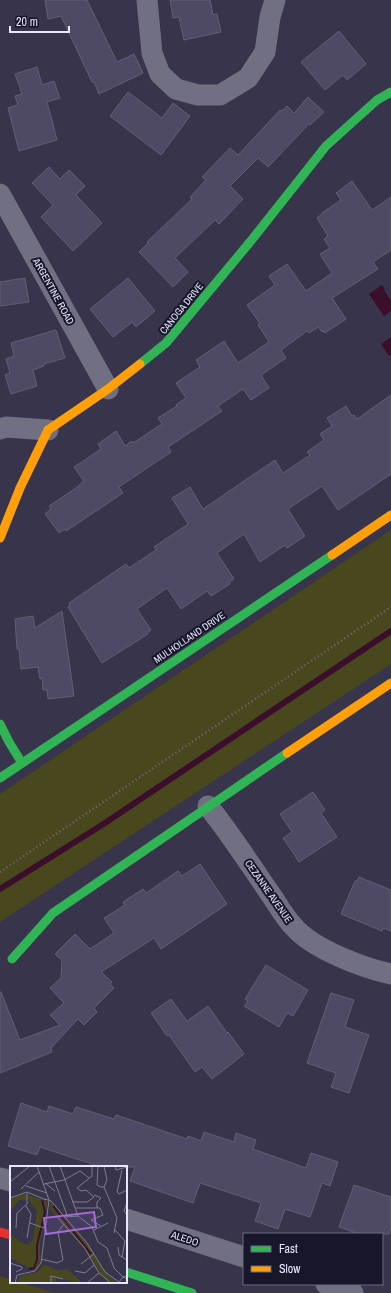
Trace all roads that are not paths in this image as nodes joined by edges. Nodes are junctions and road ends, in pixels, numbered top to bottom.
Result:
1 (147, 0) edge
2 (275, 0) edge
3 (391, 92) edge
4 (0, 194) edge
5 (108, 389) junction
6 (0, 429) edge
7 (48, 430) junction
8 (391, 515) edge
9 (0, 538) edge
10 (391, 683) edge
11 (0, 724) edge
12 (22, 763) junction
13 (0, 778) edge
14 (208, 806) junction
15 (12, 959) dead end
16 (391, 974) edge
17 (0, 1178) edge
18 (10, 1181) edge
19 (127, 1219) edge
20 (0, 1232) edge
21 (10, 1235) edge
22 (243, 1257) edge
23 (127, 1272) edge
24 (329, 1285) edge
25 (192, 1293) edge
26 (353, 1293) edge

1 - 2 street
3 - 5 street, CANOGA DRIVE
4 - 5 street, ARGENTINE ROAD
5 - 7 street, CANOGA DRIVE
6 - 7 street
7 - 9 street, CANOGA DRIVE
8 - 12 street, MULHOLLAND DRIVE
10 - 14 street
11 - 12 street
12 - 13 street, MULHOLLAND DRIVE
14 - 15 street
14 - 16 street, CEZANNE AVENUE
17 - 18 street
19 - 22 street, ALEDO
20 - 21 street
23 - 25 street
24 - 26 street

